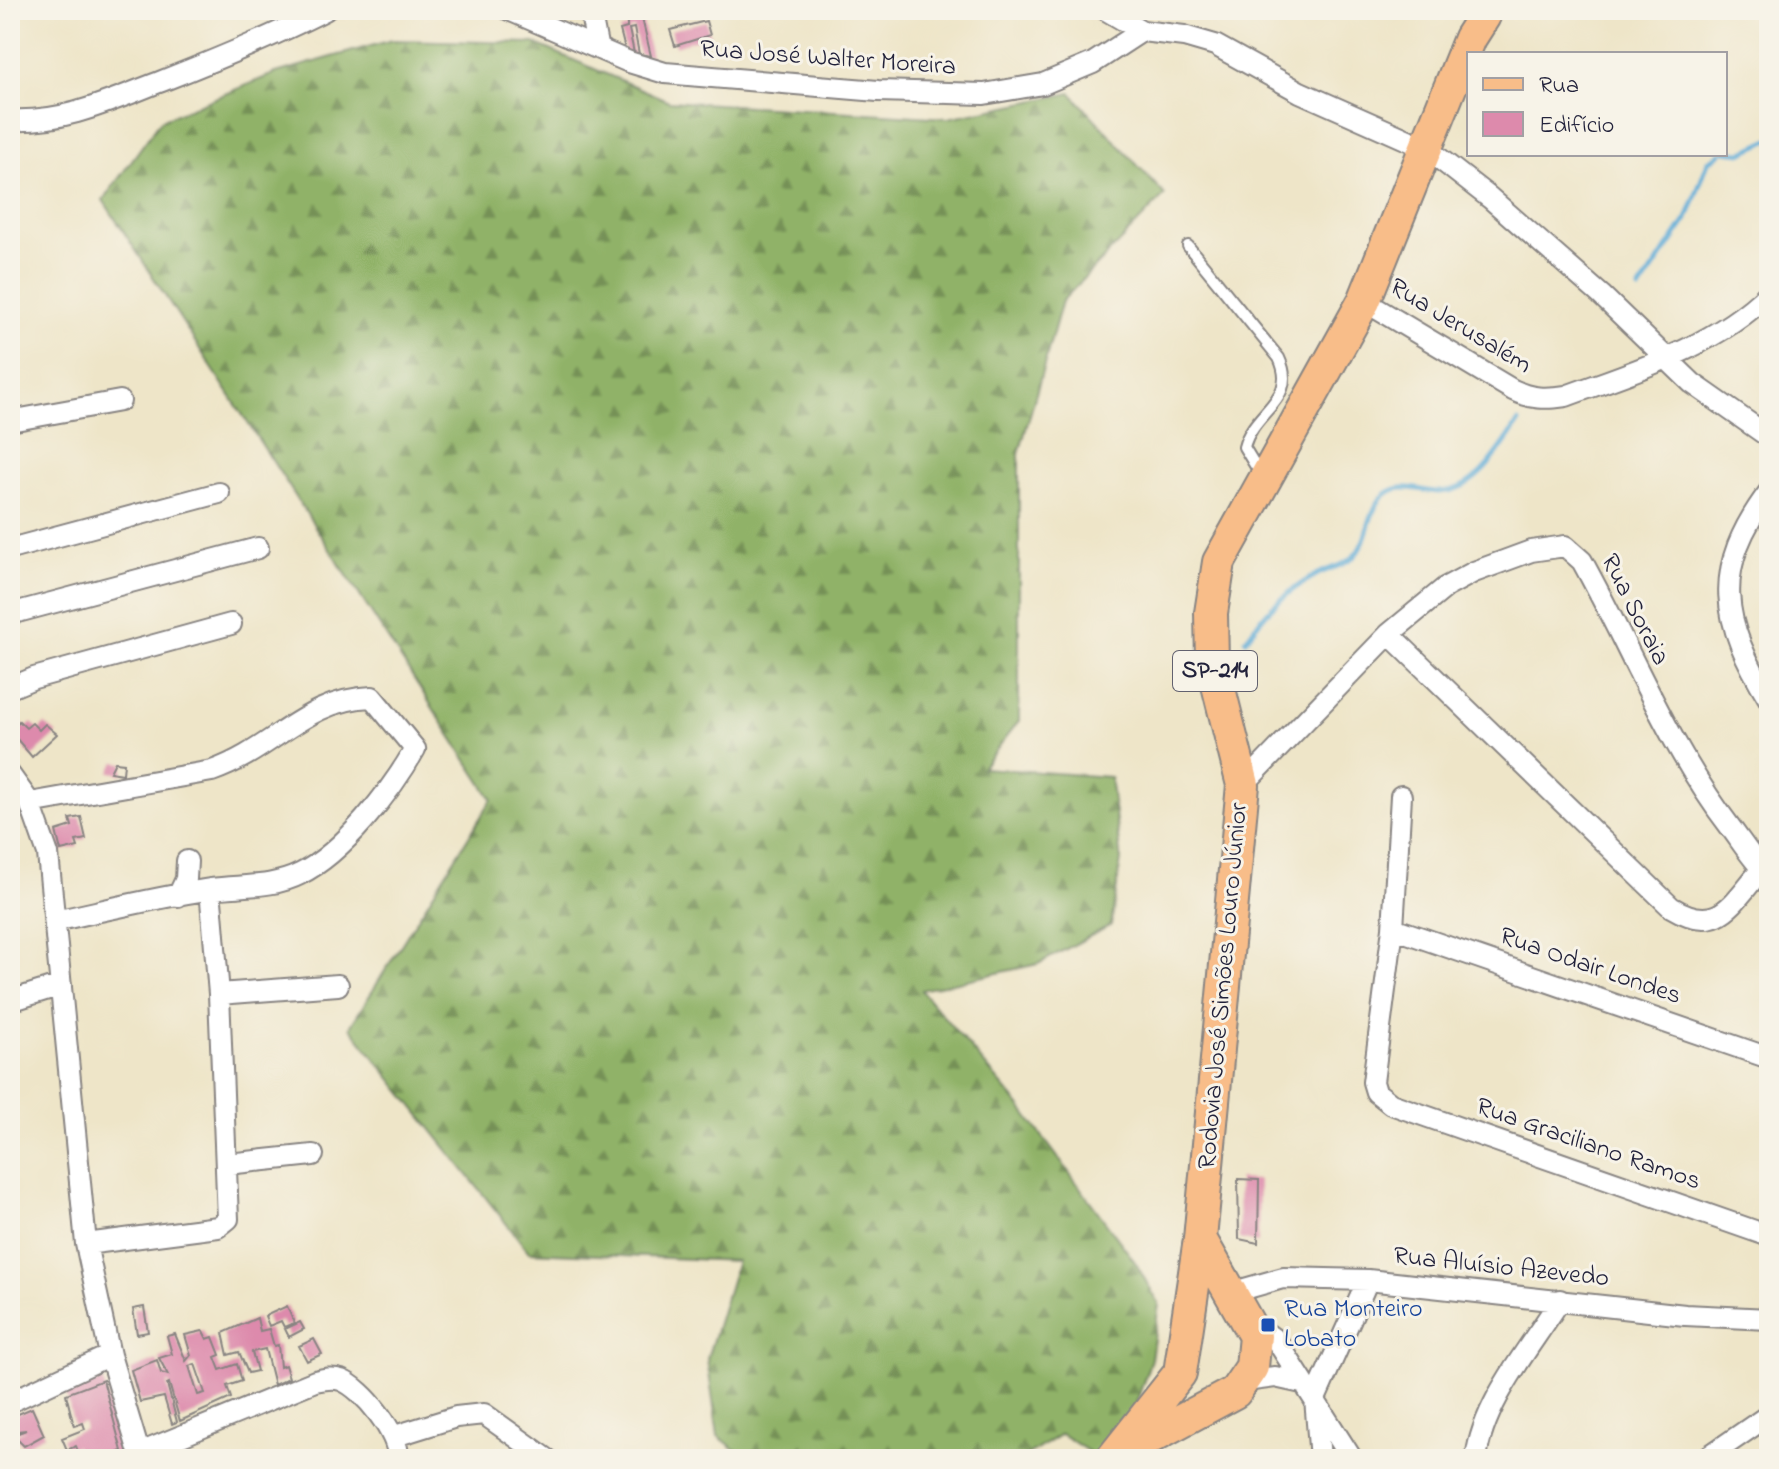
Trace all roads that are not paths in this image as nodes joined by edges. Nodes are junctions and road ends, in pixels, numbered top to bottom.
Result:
1 (325, 10) edge
2 (509, 10) edge
3 (590, 10) edge
4 (1106, 10) edge
5 (1485, 13) edge
6 (1142, 31) junction
7 (597, 45) junction
8 (1473, 52) edge
9 (1467, 69) edge
10 (1439, 118) junction
11 (10, 120) edge
12 (1426, 148) junction
13 (1188, 246) dead end
14 (1769, 293) edge
15 (1364, 301) junction
16 (1667, 358) junction
17 (120, 401) dead end
18 (10, 421) edge
19 (1769, 437) edge
20 (1264, 480) junction
21 (1769, 492) edge
22 (219, 493) dead end
23 (258, 548) dead end
24 (10, 549) edge
25 (10, 614) edge
26 (231, 624) dead end
27 (1389, 634) junction
28 (10, 688) edge
29 (1769, 699) edge
30 (10, 775) edge
31 (1243, 785) junction
32 (1401, 796) dead end
33 (30, 803) junction
34 (187, 861) dead end
35 (1766, 873) edge
36 (210, 889) junction
37 (178, 896) junction
38 (55, 921) junction
39 (1393, 928) junction
40 (61, 985) junction
41 (338, 985) dead end
42 (219, 994) junction
43 (10, 1001) edge
44 (1769, 1058) edge
45 (313, 1155) dead end
46 (227, 1164) junction
47 (1769, 1236) edge
48 (1200, 1239) junction
49 (86, 1244) junction
50 (1368, 1280) junction
51 (1560, 1300) junction
52 (1238, 1306) junction
53 (1191, 1311) junction
54 (1769, 1319) edge
55 (110, 1355) junction
56 (1180, 1373) junction
57 (1240, 1387) junction
58 (1308, 1391) junction
59 (10, 1402) edge
60 (1769, 1415) edge
61 (395, 1436) junction
62 (140, 1456) edge
63 (1113, 1458) edge
64 (398, 1459) edge
65 (547, 1459) edge
66 (1320, 1459) edge
67 (1352, 1459) edge
68 (1476, 1459) edge
69 (1705, 1459) edge

1 - 11 street
2 - 7 street, Rua José Walter Moreira
3 - 7 street
4 - 6 street
5 - 8 main road, Rodovia José Simões Louro Júnior / SP-214
5 - 10 main road, Rodovia José Simões Louro Júnior
6 - 7 street, Rua José Walter Moreira
6 - 12 street
9 - 10 main road, Rodovia José Simões Louro Júnior / SP-214
10 - 12 main road, Rodovia José Simões Louro Júnior / SP-214
12 - 15 main road, Rodovia José Simões Louro Júnior / SP-214
12 - 16 street
13 - 20 lane
14 - 16 street, Rua Jerusalém
15 - 16 street, Rua Jerusalém
15 - 20 main road, Rodovia José Simões Louro Júnior / SP-214
16 - 19 street
17 - 18 street
20 - 31 main road, Rodovia José Simões Louro Júnior / SP-214
21 - 29 street
22 - 24 street
23 - 25 street
26 - 28 street
27 - 31 street, Rua Soraia
27 - 35 street, Rua Soraia
27 - 35 street, Rua Soraia
30 - 33 street
31 - 48 main road, Rodovia José Simões Louro Júnior / SP-214
32 - 39 street
33 - 36 street
33 - 38 street
34 - 37 street
36 - 37 street
36 - 42 street
37 - 38 street
38 - 40 street
39 - 44 street, Rua Odair Londes
39 - 47 street, Rua Graciliano Ramos
40 - 43 street
40 - 49 street
41 - 42 street
42 - 46 street
45 - 46 street
46 - 49 street
48 - 52 main road
48 - 53 main road, Rodovia José Simões Louro Júnior / SP-214
49 - 55 street
50 - 51 street, Rua Aluísio Azevedo
50 - 52 street, Rua Aluísio Azevedo
50 - 58 street
51 - 54 street, Rua Aluísio Azevedo
51 - 68 street
52 - 53 main road
52 - 57 main road
52 - 58 street
53 - 56 main road, Rodovia José Simões Louro Júnior / SP-214
55 - 59 street
55 - 62 street
56 - 57 main road
56 - 63 main road, Rodovia José Simões Louro Júnior / SP-214
57 - 58 street
57 - 63 main road, Rodovia José Simões Louro Júnior / SP-214
58 - 66 street
58 - 67 street
60 - 69 street
61 - 62 street
61 - 64 street
61 - 65 street

